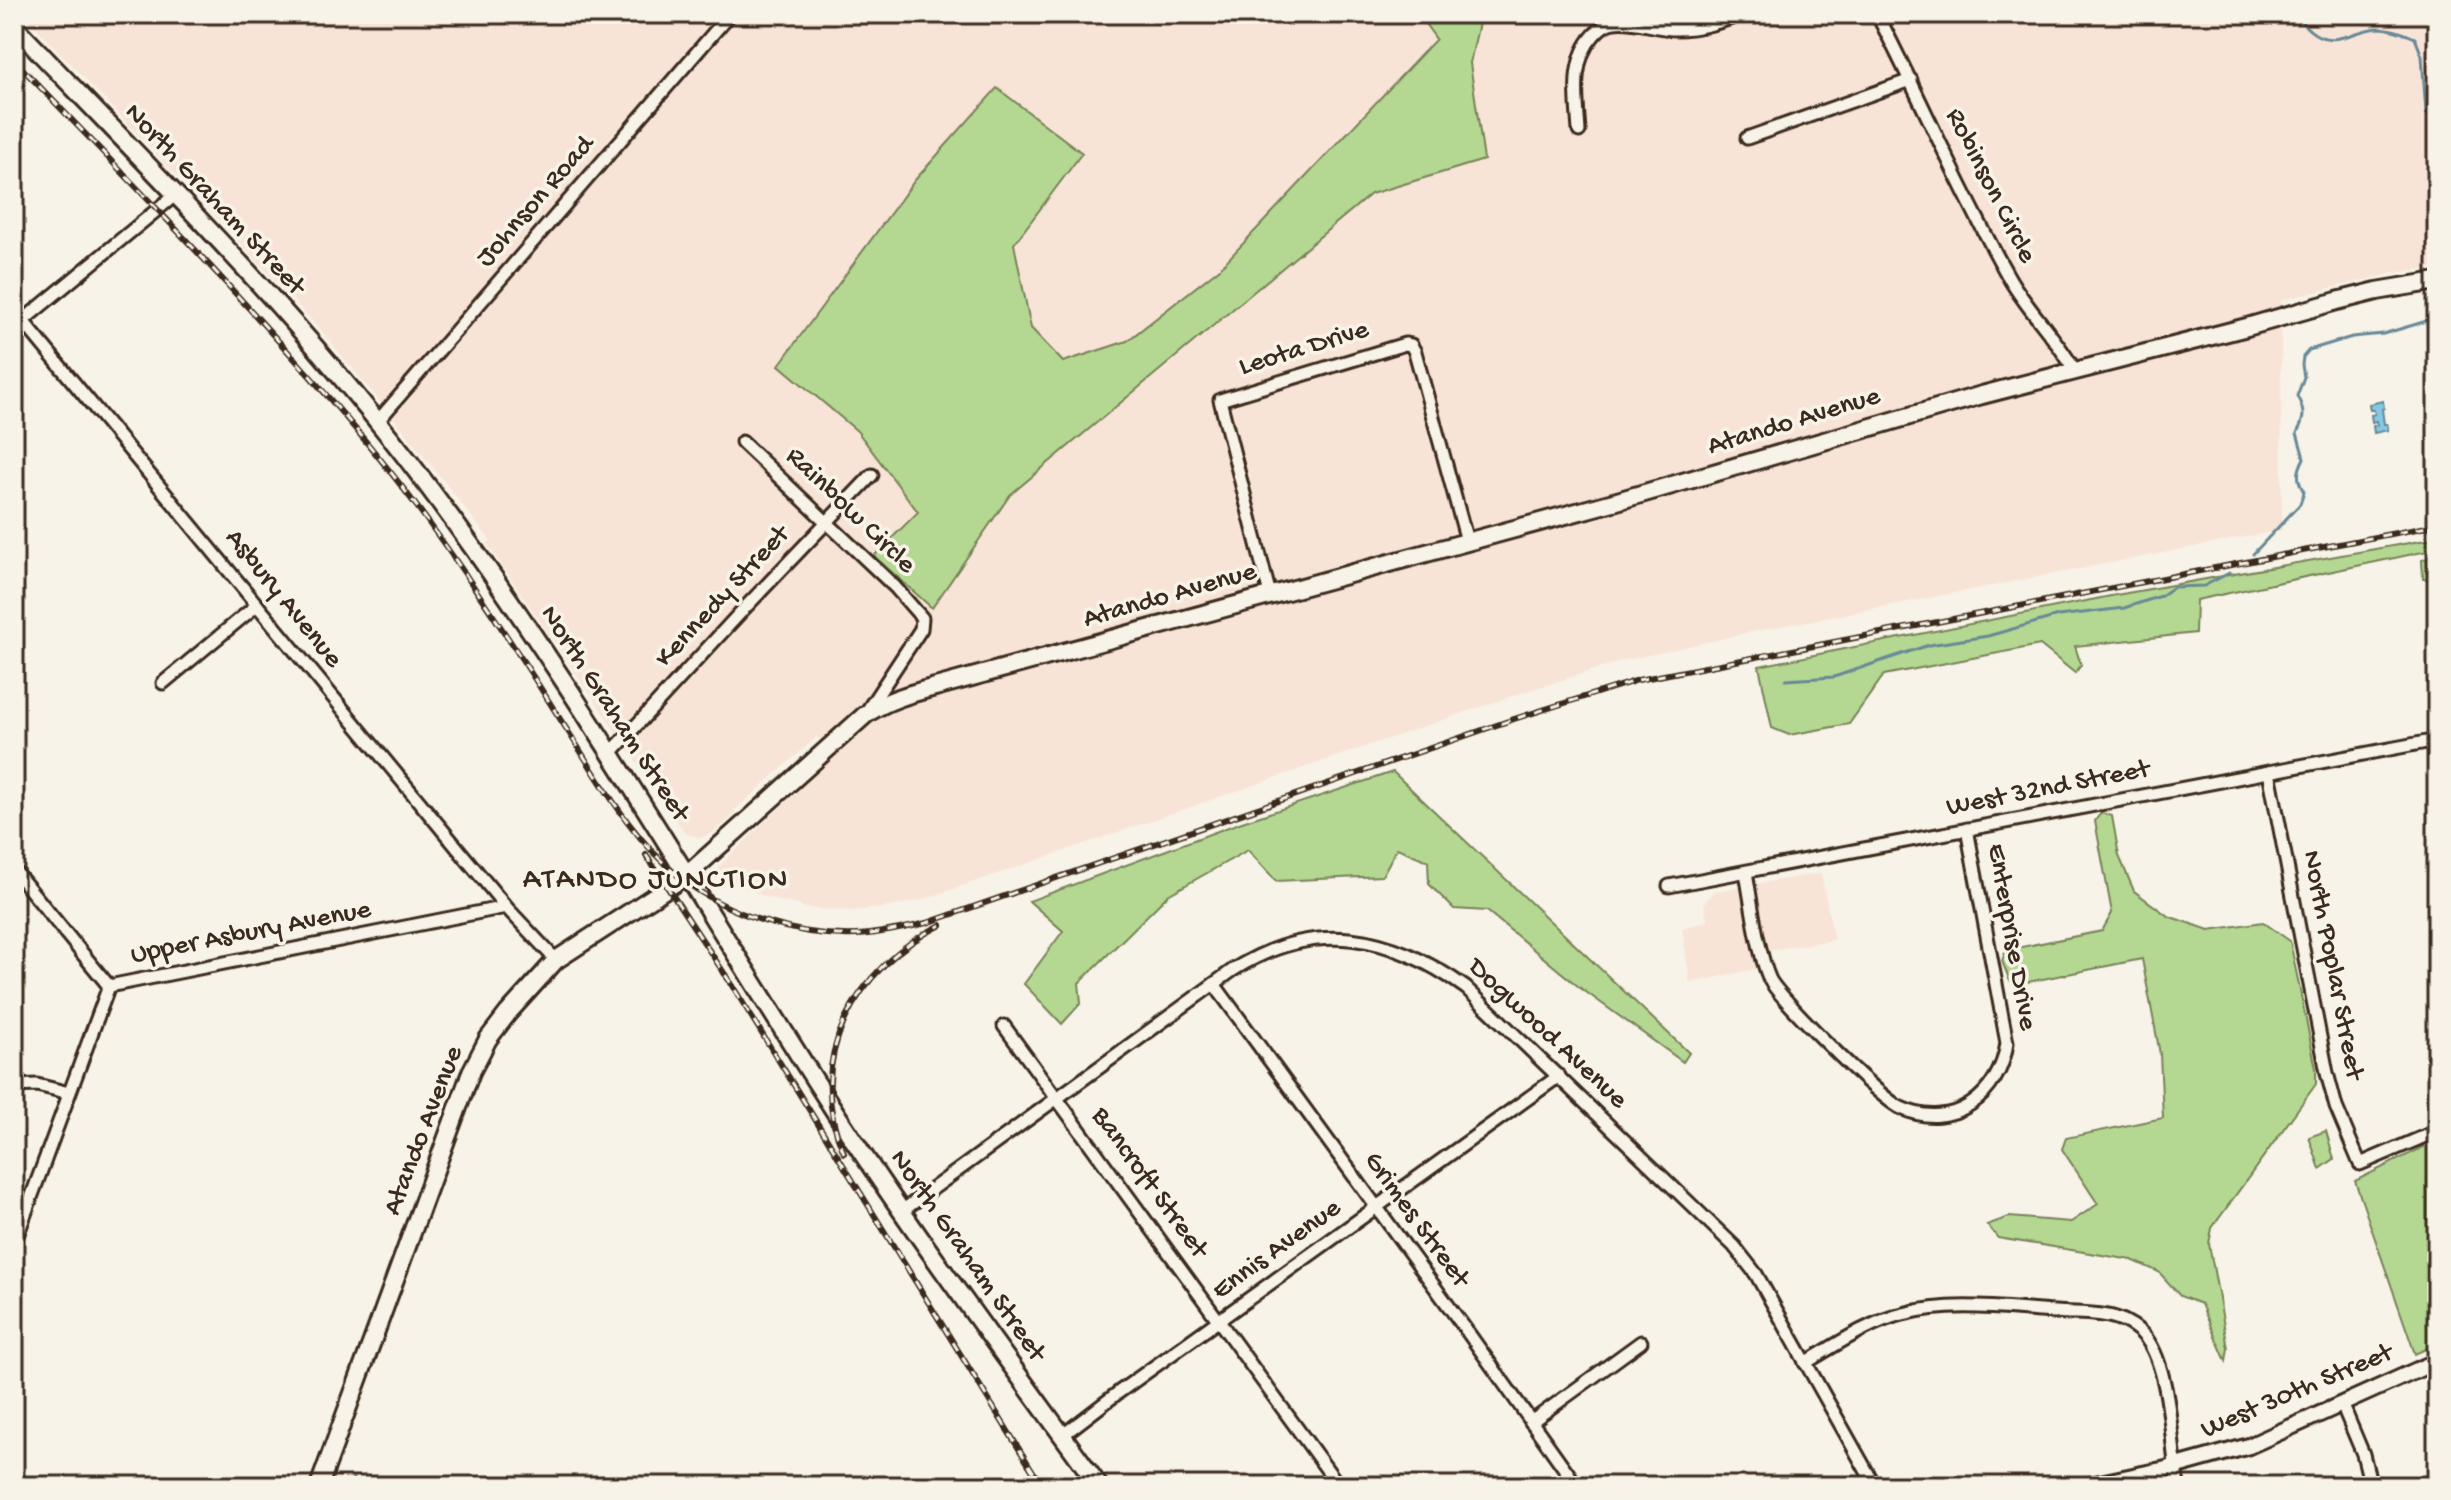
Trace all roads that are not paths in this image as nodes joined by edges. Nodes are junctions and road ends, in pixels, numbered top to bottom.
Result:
1 (730, 14) edge
2 (1743, 14) edge
3 (1877, 14) edge
4 (14, 26) edge
5 (1911, 80) junction
6 (1579, 131) dead end
7 (1747, 138) dead end
8 (175, 195) junction
9 (2437, 281) edge
10 (18, 325) edge
11 (2075, 371) junction
12 (377, 422) junction
13 (742, 442) dead end
14 (872, 475) dead end
15 (827, 522) junction
16 (1467, 541) junction
17 (1270, 595) junction
18 (257, 605) junction
19 (163, 683) dead end
20 (865, 715) junction
21 (2437, 740) edge
22 (610, 754) junction
23 (2269, 772) junction
24 (1967, 829) junction
25 (14, 870) edge
26 (1746, 872) junction
27 (687, 875) junction
28 (1669, 886) dead end
29 (506, 907) junction
30 (556, 960) junction
31 (1214, 984) junction
32 (109, 986) junction
33 (1004, 1026) dead end
34 (1559, 1076) junction
35 (14, 1086) edge
36 (69, 1093) junction
37 (1056, 1098) junction
38 (2437, 1131) edge
39 (1377, 1208) junction
40 (902, 1211) junction
41 (14, 1244) edge
42 (1219, 1321) junction
43 (1641, 1342) dead end
44 (2437, 1361) edge
45 (1805, 1363) junction
46 (2342, 1404) junction
47 (1531, 1422) junction
48 (1063, 1435) junction
49 (2175, 1466) junction
50 (319, 1486) edge
51 (1099, 1486) edge
52 (1339, 1486) edge
53 (1577, 1486) edge
54 (1875, 1486) edge
55 (2086, 1486) edge
56 (2178, 1486) edge
57 (2371, 1486) edge

1 - 12 street, Johnson Road
2 - 6 street
3 - 5 street, Robinson Circle
4 - 8 main road, North Graham Street
5 - 7 street
5 - 11 street, Robinson Circle
8 - 10 street
8 - 12 main road, North Graham Street
9 - 11 main road, Atando Avenue
10 - 18 street, Asbury Avenue
11 - 16 main road, Atando Avenue
12 - 22 main road, North Graham Street
13 - 15 street, Rainbow Circle
14 - 15 street, Kennedy Street
15 - 20 street, Rainbow Circle
15 - 22 street, Kennedy Street
16 - 17 main road, Atando Avenue
16 - 17 street, Leota Drive
17 - 20 main road, Atando Avenue
18 - 19 street
18 - 29 street, Asbury Avenue
20 - 27 main road, Atando Avenue
21 - 23 street, West 32nd Street
22 - 27 main road, North Graham Street
23 - 24 street, West 32nd Street
23 - 38 street, North Poplar Street
24 - 26 street, West 32nd Street
24 - 26 street, Enterprise Drive
25 - 32 street
26 - 28 street, West 32nd Street
27 - 30 main road, Atando Avenue
27 - 40 main road, North Graham Street
29 - 30 street
29 - 32 street, Upper Asbury Avenue
30 - 50 main road, Atando Avenue
31 - 34 street, Dogwood Avenue
31 - 37 street, Dogwood Avenue
31 - 39 street, Grimes Street
32 - 36 street, Upper Asbury Avenue
33 - 37 street, Bancroft Street
34 - 39 street, Ennis Avenue
34 - 45 street, Dogwood Avenue
35 - 36 street
36 - 41 street, Upper Asbury Avenue
37 - 40 street, Dogwood Avenue
37 - 42 street, Bancroft Street
39 - 42 street, Ennis Avenue
39 - 47 street, Grimes Street
40 - 48 main road, North Graham Street
42 - 48 street, Ennis Avenue
42 - 52 street, Bancroft Street
43 - 47 street
44 - 46 street, West 30th Street
45 - 49 street
45 - 54 street, Dogwood Avenue
46 - 49 street, West 30th Street
46 - 57 street
47 - 53 street, Grimes Street
48 - 51 main road, North Graham Street
49 - 55 street, West 30th Street
49 - 56 street

